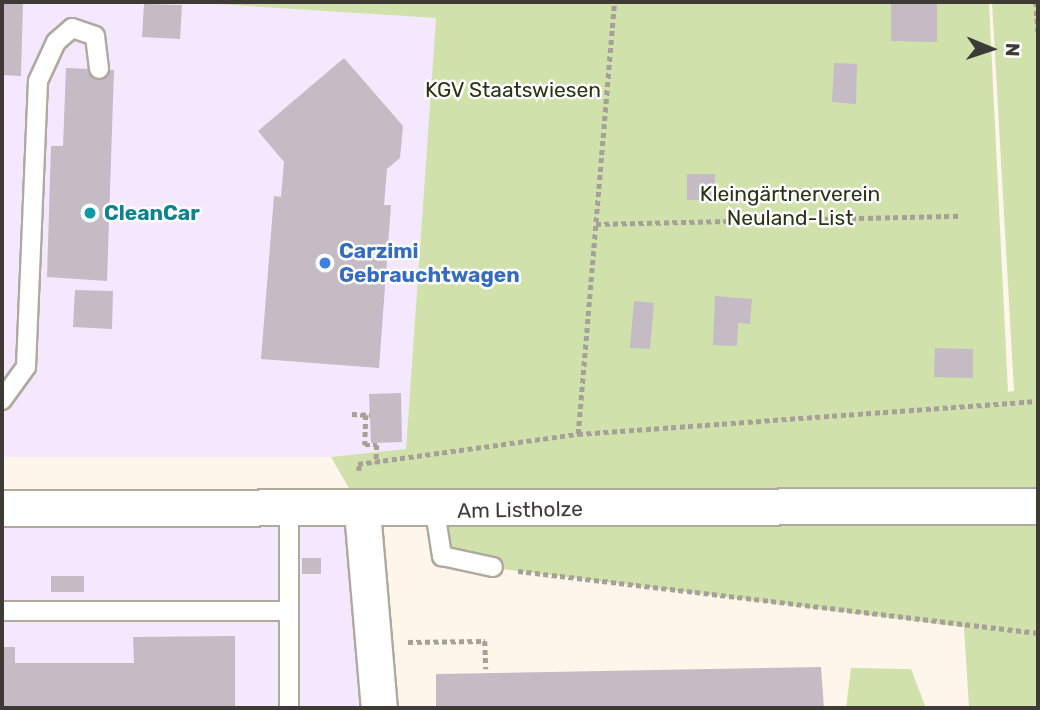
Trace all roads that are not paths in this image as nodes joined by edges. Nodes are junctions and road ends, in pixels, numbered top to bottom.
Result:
1 (99, 69) dead end
2 (2, 400) edge
3 (360, 495) junction
4 (1038, 506) edge
5 (2, 508) edge
6 (289, 510) junction
7 (435, 511) junction
8 (493, 568) road end
9 (2, 611) edge
10 (289, 611) junction
11 (289, 708) edge
12 (379, 708) edge

1 - 2 lane
3 - 6 street, Am Listholze
3 - 7 street, Am Listholze
3 - 12 street
4 - 7 street, Am Listholze
5 - 6 street, Am Listholze
6 - 10 lane
7 - 8 lane
9 - 10 lane
10 - 11 lane

